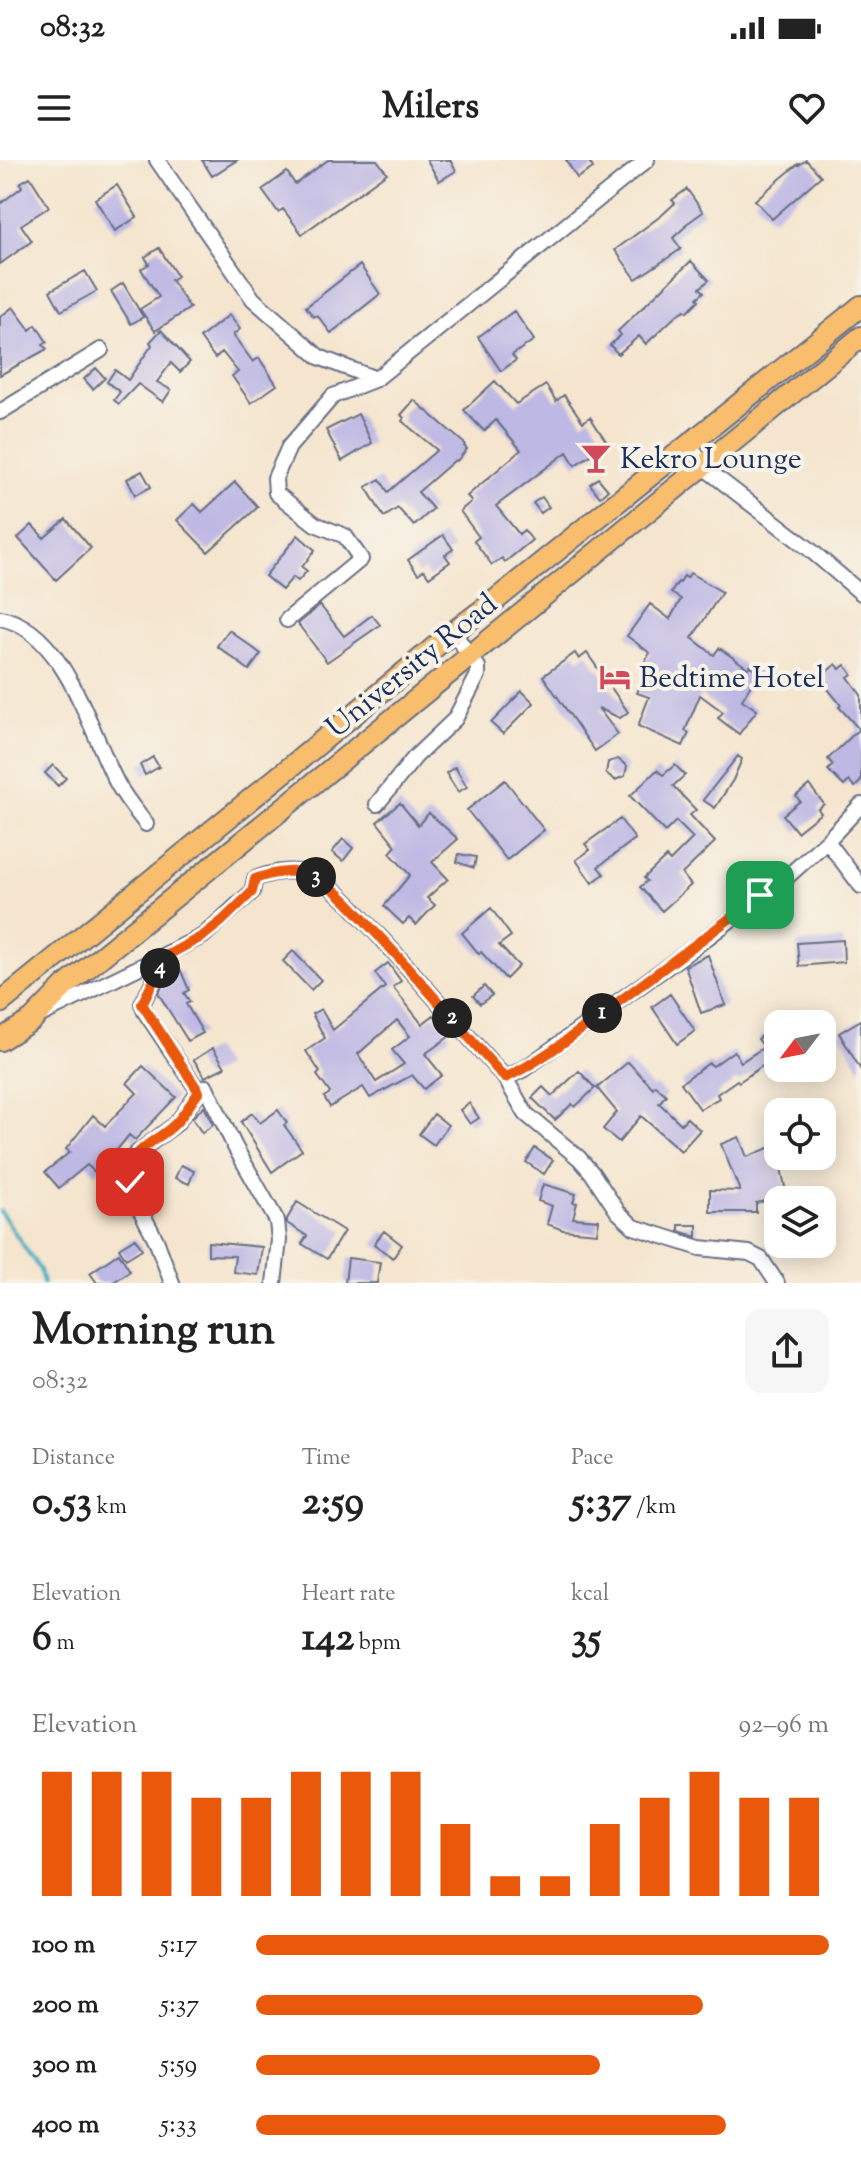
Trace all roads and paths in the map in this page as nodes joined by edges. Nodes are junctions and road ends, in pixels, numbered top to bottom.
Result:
1 (157, 160) edge
2 (647, 160) edge
3 (861, 306) edge
4 (861, 337) edge
5 (101, 350) dead end
6 (376, 379) junction
7 (0, 412) edge
8 (690, 443) junction
9 (702, 466) junction
10 (861, 593) edge
11 (0, 618) edge
12 (287, 620) dead end
13 (453, 632) junction
14 (471, 655) junction
15 (377, 804) dead end
16 (861, 805) edge
17 (146, 824) dead end
18 (827, 841) junction
19 (861, 886) edge
20 (166, 956) junction
21 (0, 1003) edge
22 (32, 1020) junction
23 (0, 1040) edge
24 (505, 1078) junction
25 (199, 1092) junction
26 (172, 1283) edge
27 (274, 1283) edge
28 (777, 1283) edge

1 - 6 street
2 - 6 street
3 - 8 highway, University Road
4 - 9 highway, University Road
5 - 7 street
6 - 12 street
8 - 9 street
8 - 13 highway, University Road
9 - 10 street
9 - 14 highway, University Road
11 - 17 street
13 - 14 street
13 - 21 highway, University Road
14 - 15 street
14 - 22 highway, University Road
16 - 18 street
18 - 19 street
18 - 24 street
20 - 22 street
20 - 24 street
20 - 25 street
22 - 23 highway, University Road
24 - 28 street
25 - 26 street
25 - 27 street

